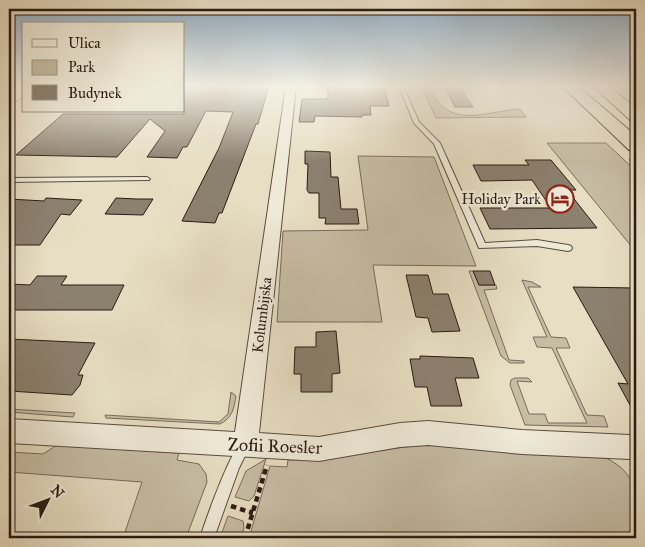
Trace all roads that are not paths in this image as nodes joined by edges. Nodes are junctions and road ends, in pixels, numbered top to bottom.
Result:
1 (288, 112) edge
2 (412, 112) edge
3 (598, 112) edge
4 (636, 146) edge
5 (146, 179) dead end
6 (9, 180) edge
7 (568, 248) dead end
8 (9, 430) edge
9 (244, 445) junction
10 (630, 447) dead end
11 (207, 538) edge

1 - 9 street, Kolumbijska
2 - 7 lane
3 - 4 highway
5 - 6 lane
8 - 9 street, Zofii Roesler
9 - 10 street, Zofii Roesler
9 - 11 lane, Kolumbijska

